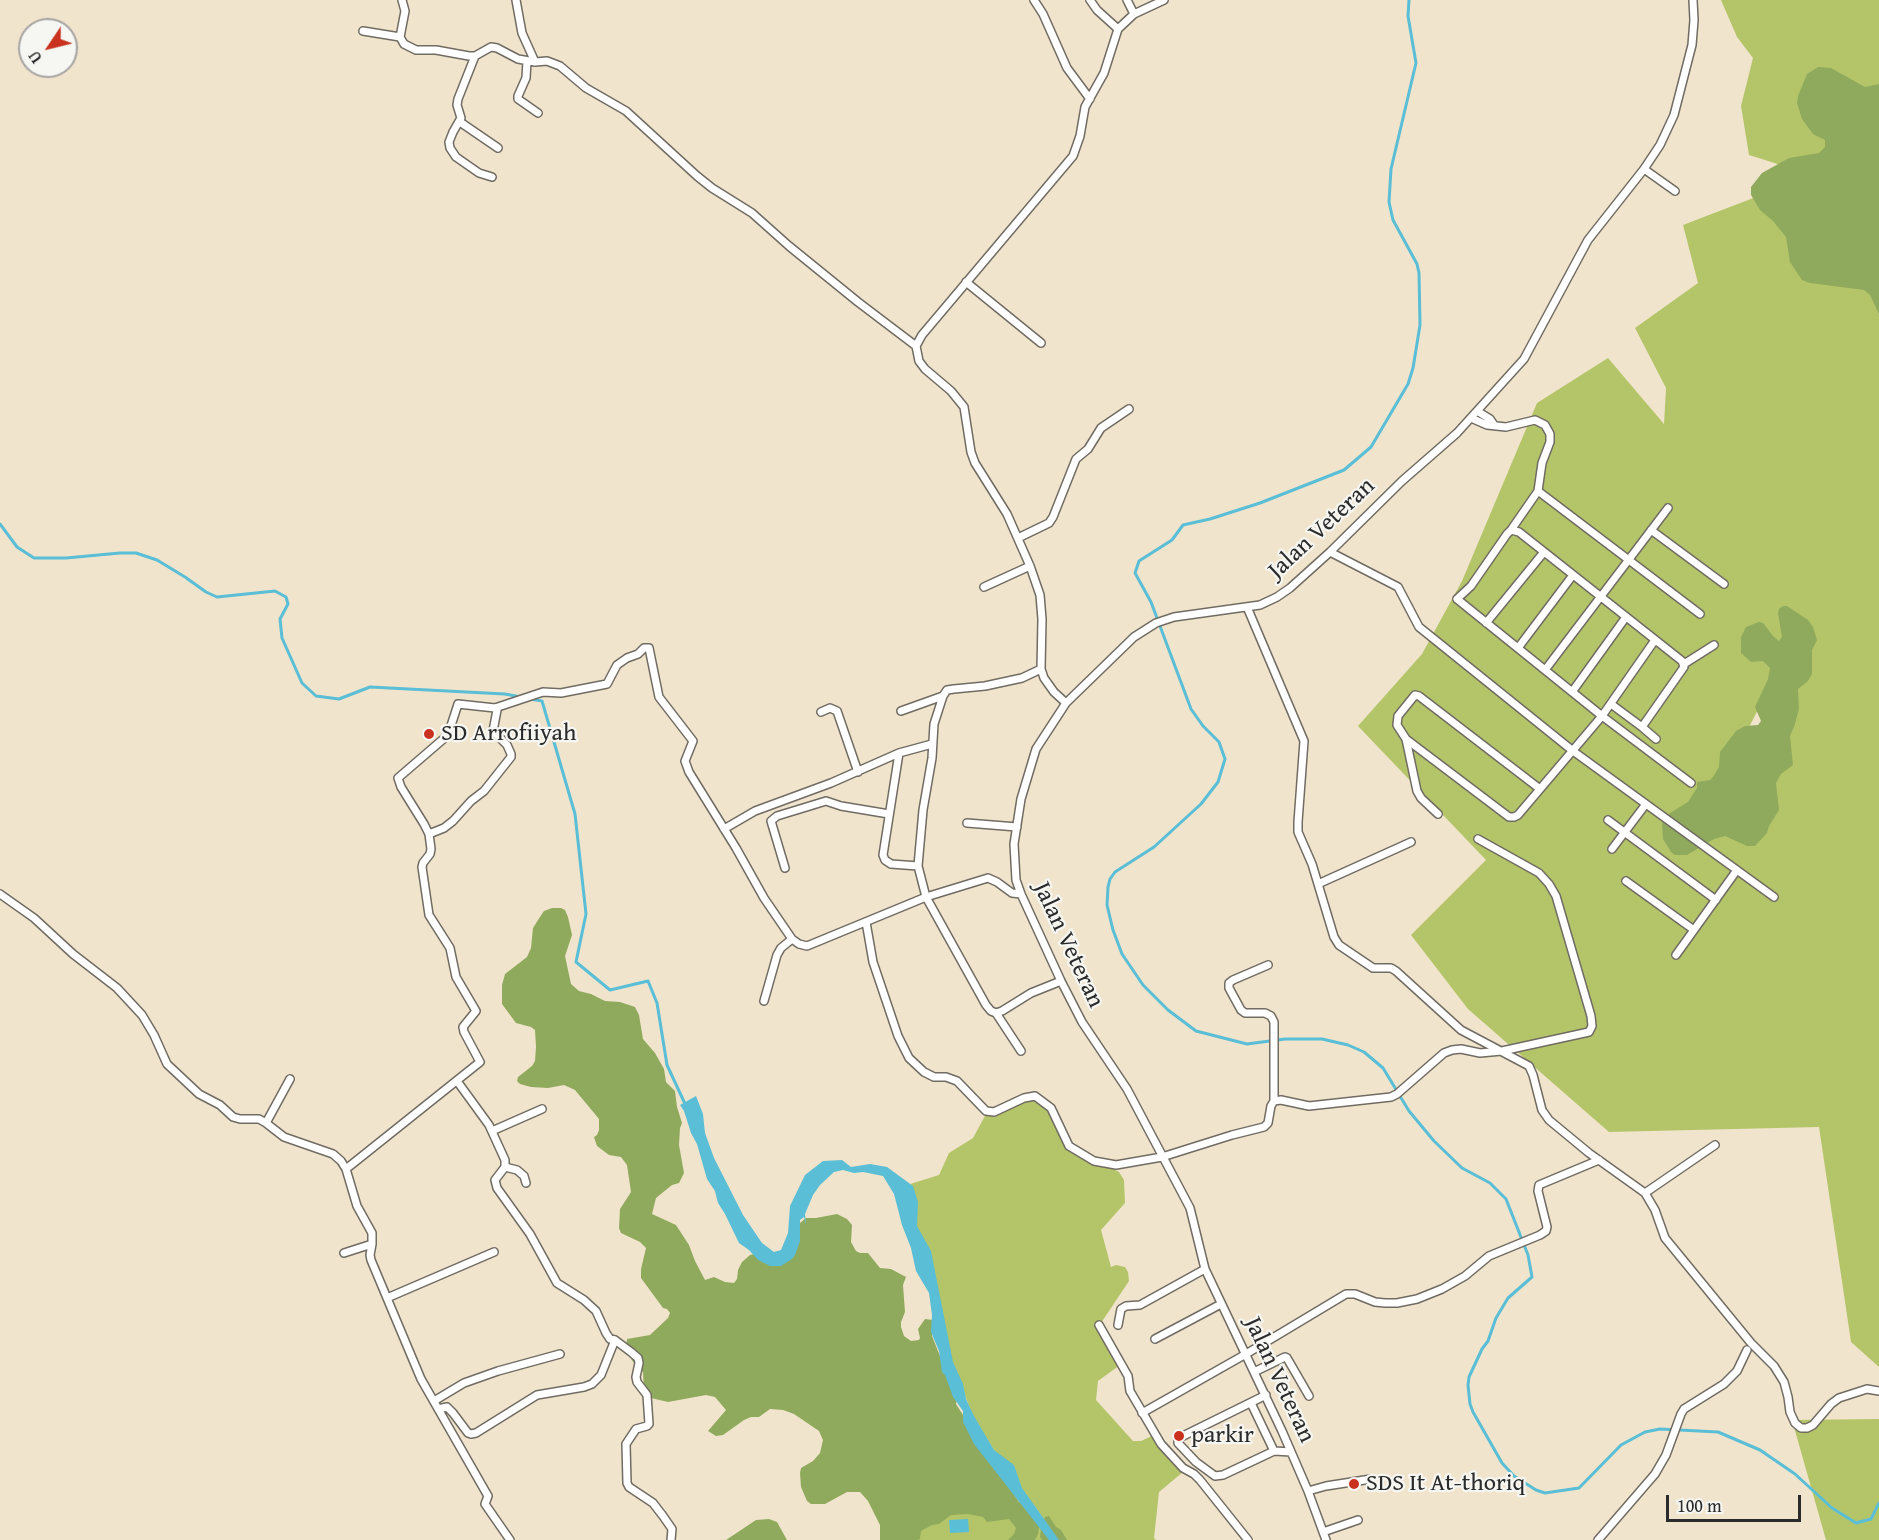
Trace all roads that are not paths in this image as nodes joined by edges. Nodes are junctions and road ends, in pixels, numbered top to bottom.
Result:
1 (402, 0) edge
2 (516, 0) edge
3 (1035, 0) edge
4 (1090, 0) edge
5 (1127, 0) edge
6 (1164, 0) edge
7 (1693, 0) edge
8 (1134, 14) junction
9 (1118, 28) junction
10 (363, 31) dead end
11 (400, 37) junction
12 (475, 56) junction
13 (531, 62) junction
14 (1090, 99) junction
15 (538, 113) dead end
16 (459, 122) junction
17 (498, 148) dead end
18 (1644, 169) junction
19 (492, 177) dead end
20 (1675, 191) dead end
21 (966, 282) junction
22 (1041, 343) dead end
23 (916, 346) junction
24 (1130, 410) dead end
25 (1477, 411) junction
26 (1471, 418) junction
27 (1494, 425) junction
28 (1538, 491) junction
29 (1668, 508) dead end
30 (1511, 530) junction
31 (1651, 530) junction
32 (1018, 538) junction
33 (1330, 552) junction
34 (1544, 552) junction
35 (1629, 560) junction
36 (1030, 566) junction
37 (1573, 575) junction
38 (1724, 584) dead end
39 (984, 586) dead end
40 (1600, 596) junction
41 (1247, 607) junction
42 (1700, 614) dead end
43 (1626, 617) junction
44 (1486, 623) junction
45 (1655, 640) junction
46 (1714, 645) dead end
47 (1518, 648) junction
48 (1684, 664) junction
49 (1041, 669) junction
50 (1545, 670) junction
51 (1572, 692) junction
52 (943, 696) junction
53 (1066, 703) junction
54 (1611, 704) junction
55 (495, 708) junction
56 (901, 711) dead end
57 (821, 712) dead end
58 (1602, 716) junction
59 (1642, 727) junction
60 (1406, 739) junction
61 (1656, 739) dead end
62 (932, 744) junction
63 (1573, 752) junction
64 (899, 753) junction
65 (858, 772) junction
66 (1690, 783) dead end
67 (1540, 789) junction
68 (1646, 804) junction
69 (889, 814) junction
70 (1438, 814) dead end
71 (1608, 820) dead end
72 (967, 823) dead end
73 (1017, 826) junction
74 (724, 829) junction
75 (1624, 832) junction
76 (429, 834) junction
77 (1478, 839) dead end
78 (1411, 842) dead end
79 (1612, 849) dead end
80 (918, 866) junction
81 (785, 868) dead end
82 (1737, 870) junction
83 (1626, 881) dead end
84 (1318, 884) junction
85 (0, 894) edge
86 (1021, 894) junction
87 (926, 897) junction
88 (1774, 897) dead end
89 (1716, 900) junction
90 (866, 922) junction
91 (1694, 930) junction
92 (792, 939) junction
93 (1676, 955) dead end
94 (1268, 965) dead end
95 (1061, 981) junction
96 (764, 1001) dead end
97 (996, 1013) junction
98 (1021, 1051) dead end
99 (1502, 1051) junction
100 (290, 1079) dead end
101 (457, 1081) junction
102 (1274, 1101) junction
103 (542, 1109) dead end
104 (266, 1123) junction
105 (492, 1131) junction
106 (1715, 1146) dead end
107 (1162, 1157) junction
108 (1599, 1160) junction
109 (505, 1167) junction
110 (346, 1169) junction
111 (526, 1183) dead end
112 (1645, 1193) junction
113 (372, 1244) junction
114 (494, 1252) dead end
115 (344, 1253) dead end
116 (1205, 1269) junction
117 (387, 1298) junction
118 (1221, 1304) junction
119 (1100, 1325) dead end
120 (1118, 1325) dead end
121 (1155, 1339) dead end
122 (615, 1340) junction
123 (1747, 1350) dead end
124 (560, 1354) dead end
125 (1246, 1354) junction
126 (1254, 1372) junction
127 (1879, 1391) edge
128 (1266, 1395) junction
129 (1309, 1396) dead end
130 (434, 1401) junction
131 (1251, 1403) junction
132 (438, 1408) junction
133 (1142, 1413) junction
134 (1274, 1451) junction
135 (1291, 1452) junction
136 (1371, 1479) dead end
137 (1308, 1491) junction
138 (1358, 1520) dead end
139 (1324, 1536) edge
140 (510, 1540) edge
141 (671, 1540) edge
142 (1248, 1540) edge
143 (1598, 1540) edge

1 - 11 street
2 - 13 street
3 - 14 street
4 - 9 street
5 - 8 street
6 - 8 street
7 - 18 street, Jalan Veteran
8 - 9 street
9 - 14 street
10 - 11 street
11 - 12 street
12 - 13 street
12 - 16 street
13 - 15 street
13 - 23 street
14 - 21 street
16 - 17 street
16 - 19 street
18 - 20 street
18 - 25 street, Jalan Veteran
21 - 22 street
21 - 23 street
23 - 32 street
24 - 32 street
25 - 26 street, Jalan Veteran
25 - 27 street
26 - 27 street
26 - 33 street, Jalan Veteran
27 - 28 street
28 - 30 street
28 - 35 street
29 - 31 street
30 - 34 street
30 - 44 street
31 - 35 street
31 - 38 street
32 - 36 street
33 - 41 street, Jalan Veteran
33 - 63 street
34 - 37 street
34 - 44 street
35 - 40 street
35 - 42 street
36 - 39 street
36 - 49 street
37 - 40 street
37 - 47 street
40 - 43 street
40 - 50 street
41 - 53 street, Jalan Veteran
41 - 84 street
43 - 45 street
43 - 51 street
44 - 47 street
45 - 48 street
45 - 54 street
46 - 48 street
47 - 50 street
48 - 59 street
49 - 52 street
49 - 53 street
50 - 51 street
51 - 58 street
52 - 56 street
52 - 62 street
53 - 73 street, Jalan Veteran
54 - 58 street
54 - 59 street
55 - 74 street
55 - 76 street
55 - 76 street
57 - 65 street
58 - 63 street
58 - 66 street
59 - 61 street
60 - 67 street
60 - 67 street
60 - 70 street
62 - 64 street
62 - 80 street
63 - 67 street
63 - 68 street
64 - 65 street
64 - 69 street
65 - 74 street
68 - 75 street
68 - 82 street
69 - 80 street
69 - 81 street
71 - 75 street
72 - 73 street
73 - 86 street, Jalan Veteran
74 - 92 street
75 - 79 street
75 - 89 street
76 - 101 street
77 - 99 street
78 - 84 street
80 - 87 street
82 - 88 street
82 - 89 street
83 - 91 street
84 - 99 street
85 - 104 street
86 - 87 street
86 - 95 street, Jalan Veteran
87 - 90 street
87 - 97 street
89 - 91 street
90 - 92 street
90 - 107 street
91 - 93 street
92 - 96 street
94 - 102 street
95 - 97 street
95 - 107 street, Jalan Veteran
97 - 98 street
99 - 102 street
99 - 108 street
100 - 104 street
101 - 105 street
101 - 110 street
102 - 107 street
103 - 105 street
104 - 110 street
105 - 109 street
106 - 112 street
107 - 116 street, Jalan Veteran
108 - 112 street
108 - 125 street
109 - 111 street
109 - 122 street
110 - 113 street
112 - 127 street
113 - 115 street
113 - 117 street
114 - 117 street
116 - 118 street, Jalan Veteran
116 - 120 street
117 - 130 street
118 - 121 street
118 - 125 street, Jalan Veteran
119 - 133 street
122 - 132 street
122 - 141 street
123 - 143 street
124 - 130 street
125 - 126 street, Jalan Veteran
125 - 133 street
126 - 128 street, Jalan Veteran
126 - 129 street
128 - 131 street
128 - 135 street, Jalan Veteran
130 - 132 street
131 - 134 street
131 - 134 street
132 - 140 street
133 - 142 street
134 - 135 street
135 - 137 street, Jalan Veteran
136 - 137 street
137 - 139 street, Jalan Veteran
138 - 139 street

